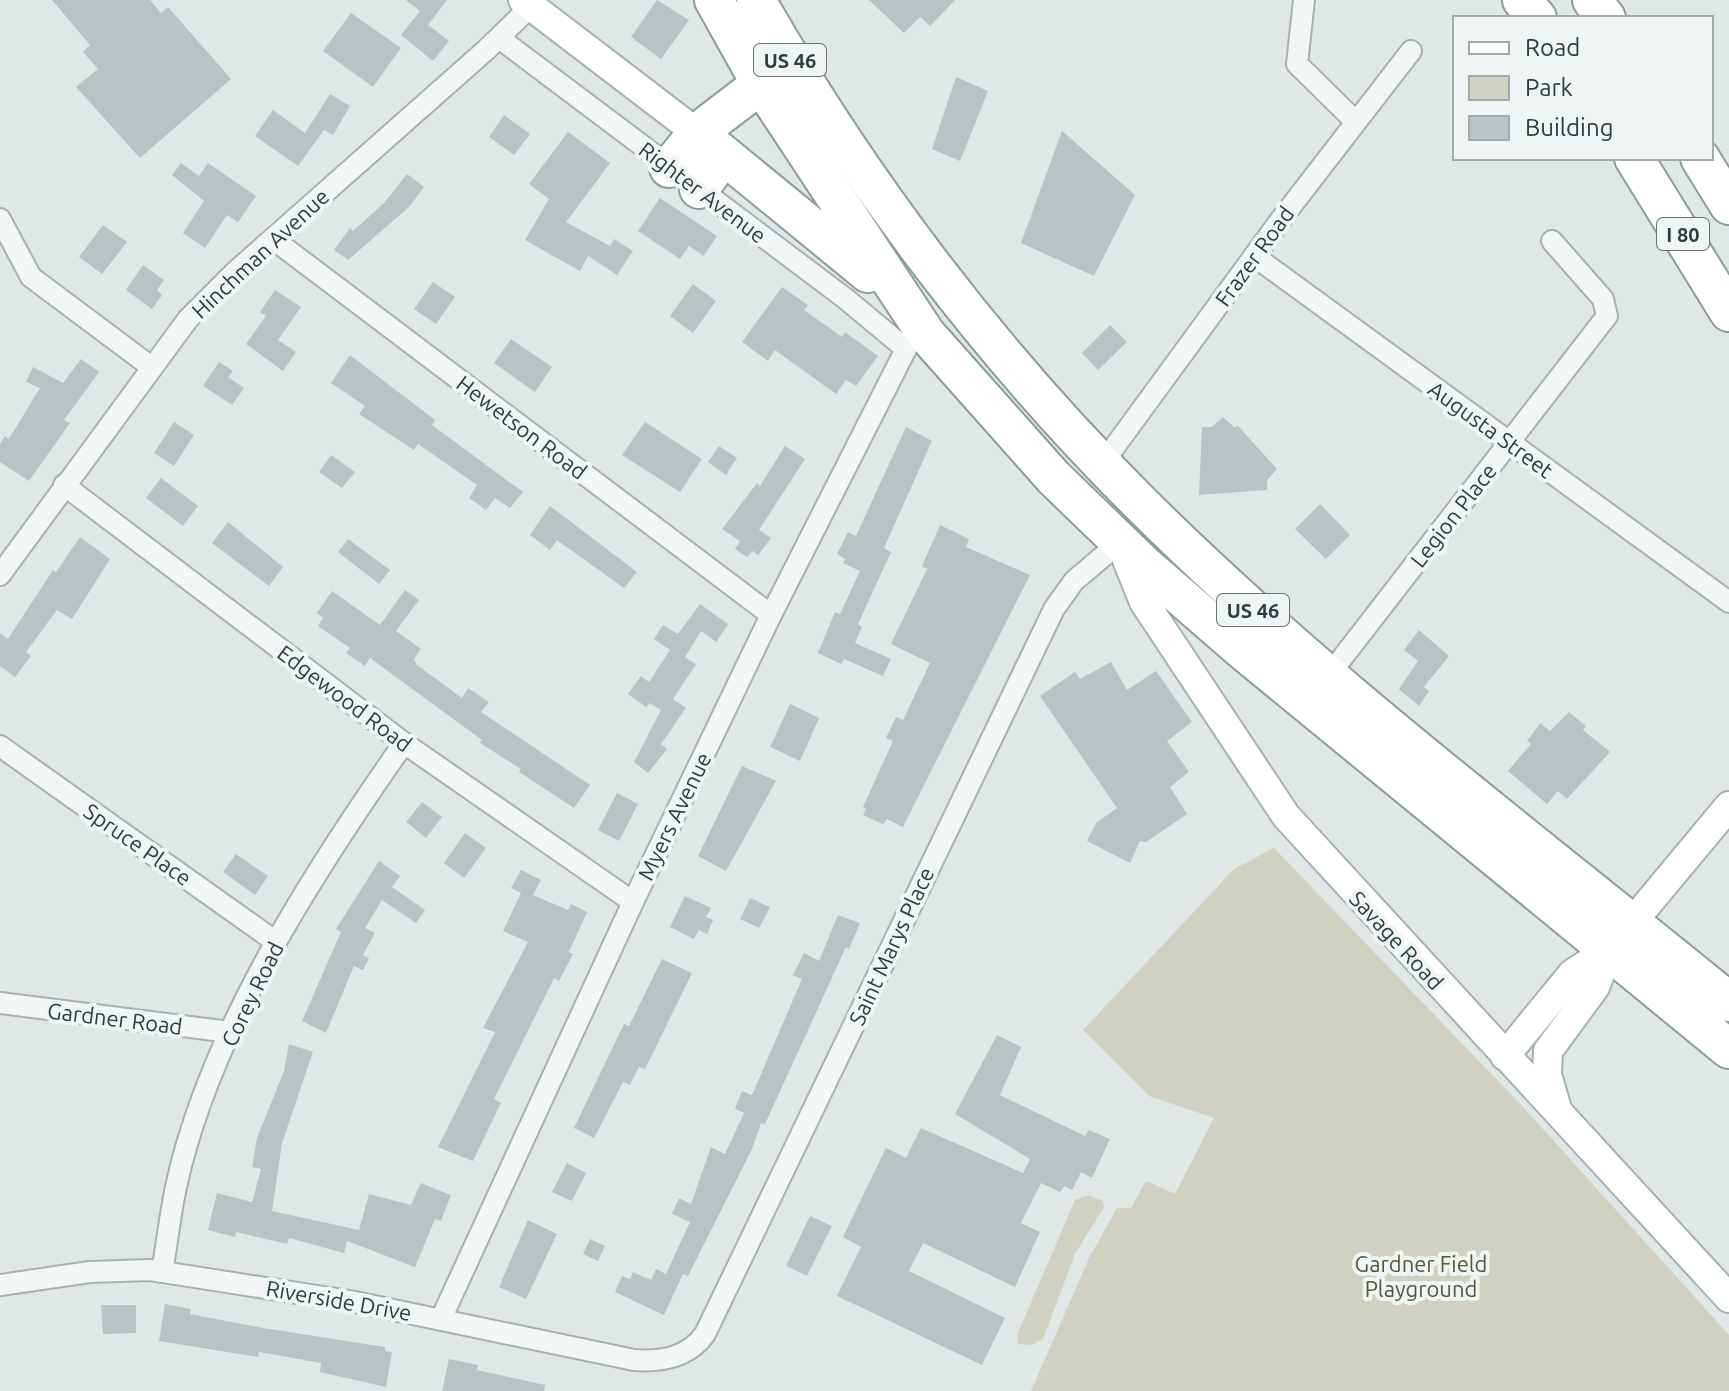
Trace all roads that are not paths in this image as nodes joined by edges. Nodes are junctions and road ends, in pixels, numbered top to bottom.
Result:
1 (714, 0) edge
2 (756, 0) edge
3 (1304, 0) edge
4 (1522, 0) edge
5 (1592, 0) edge
6 (527, 3) edge
7 (1535, 16) edge
8 (1604, 16) edge
9 (499, 38) junction
10 (1411, 51) dead end
11 (761, 84) junction
12 (827, 117) junction
13 (1355, 121) junction
14 (710, 145) junction
15 (1635, 160) edge
16 (1701, 160) edge
17 (684, 179) junction
18 (1729, 205) edge
19 (0, 219) edge
20 (273, 239) junction
21 (1552, 241) dead end
22 (1254, 256) junction
23 (905, 303) junction
24 (1729, 312) edge
25 (922, 350) junction
26 (150, 366) junction
27 (1510, 442) junction
28 (1102, 464) junction
29 (64, 485) junction
30 (1120, 542) junction
31 (0, 575) edge
32 (1729, 602) edge
33 (771, 615) junction
34 (1329, 675) junction
35 (404, 743) junction
36 (0, 746) edge
37 (1729, 806) edge
38 (633, 902) junction
39 (1622, 936) junction
40 (276, 942) junction
41 (1729, 1002) edge
42 (0, 1003) edge
43 (230, 1032) junction
44 (1729, 1049) edge
45 (1548, 1051) junction
46 (1505, 1056) junction
47 (1557, 1110) junction
48 (162, 1272) junction
49 (0, 1285) edge
50 (1729, 1298) edge
51 (441, 1319) junction
52 (675, 1357) joint

1 - 11 highway, US 46
2 - 12 highway, US 46
3 - 13 street
4 - 7 highway
5 - 8 highway
6 - 9 street, Hinchman Avenue
6 - 14 street
9 - 17 street, Righter Avenue
9 - 20 street, Hinchman Avenue
10 - 13 street, Frazer Road
11 - 12 highway
11 - 14 highway
11 - 23 highway, US 46
12 - 28 highway, US 46
13 - 22 street, Frazer Road
14 - 17 highway
14 - 23 highway
15 - 24 highway, I 80
16 - 18 highway, I 80
17 - 25 street, Righter Avenue
19 - 26 street
20 - 26 street, Hinchman Avenue
20 - 33 street, Hewetson Road
21 - 27 street, Legion Place
22 - 27 street, Augusta Street
22 - 28 street, Frazer Road
23 - 25 highway, US 46
25 - 30 highway, US 46
25 - 33 street, Myers Avenue
26 - 29 street, Hinchman Avenue
27 - 32 street, Augusta Street
27 - 34 street, Legion Place
28 - 34 highway, US 46
29 - 31 street, Hinchman Avenue
29 - 35 street, Edgewood Road
30 - 39 highway, US 46
30 - 46 street, Savage Road
30 - 52 street, Saint Marys Place
33 - 38 street, Myers Avenue
34 - 39 highway, US 46
35 - 38 street, Edgewood Road
35 - 40 street, Corey Road
36 - 40 street, Spruce Place
37 - 39 street
38 - 51 street, Myers Avenue
39 - 41 highway, US 46
39 - 44 highway, US 46
39 - 45 street
39 - 46 street
40 - 43 street, Corey Road
42 - 43 street, Gardner Road
43 - 48 street, Corey Road
45 - 46 street
45 - 47 street
46 - 47 street, Savage Road
47 - 50 street, Savage Road
48 - 49 street, Riverside Drive
48 - 51 street, Riverside Drive
51 - 52 street, Riverside Drive

